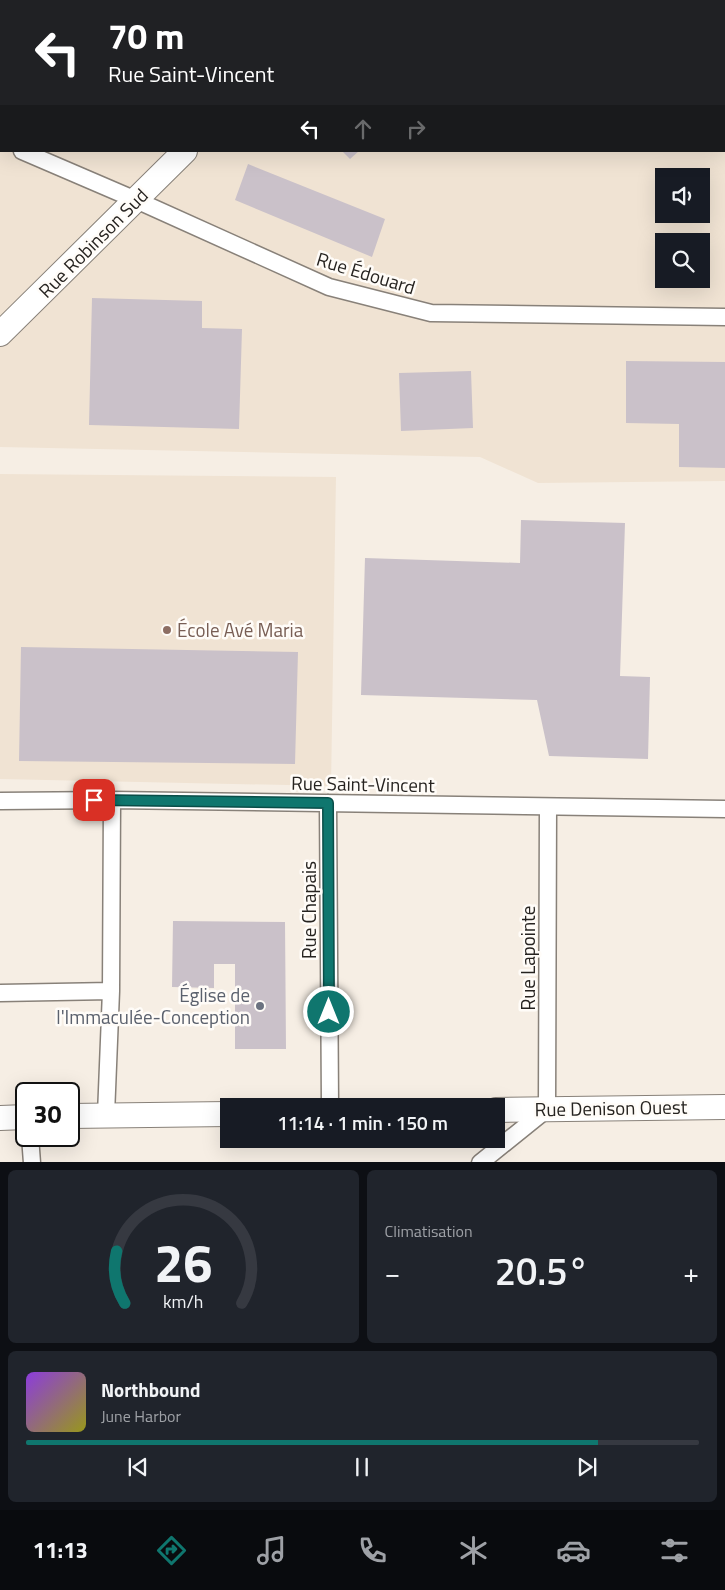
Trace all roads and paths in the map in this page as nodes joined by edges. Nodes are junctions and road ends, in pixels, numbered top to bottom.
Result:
1 (24, 152) edge
2 (184, 152) edge
3 (136, 200) junction
4 (725, 317) edge
5 (0, 334) edge
6 (112, 800) junction
7 (0, 801) edge
8 (328, 803) junction
9 (548, 807) junction
10 (725, 809) edge
11 (111, 991) junction
12 (0, 993) edge
13 (330, 1098) edge
14 (725, 1107) edge
15 (547, 1109) junction
16 (505, 1110) edge
17 (220, 1114) edge
18 (106, 1115) junction
19 (80, 1116) edge
20 (15, 1117) edge
21 (0, 1118) edge
22 (31, 1147) edge
23 (32, 1162) edge
24 (480, 1162) edge

1 - 3 street, Rue Édouard
2 - 3 street, Rue Robinson Sud
3 - 4 street, Rue Édouard
3 - 5 street, Rue Robinson Sud
6 - 7 street, Rue Saint-Vincent
6 - 8 street, Rue Saint-Vincent
6 - 11 street
8 - 9 street, Rue Saint-Vincent
8 - 13 street, Rue Chapais
9 - 10 street, Rue Saint-Vincent
9 - 15 street, Rue Lapointe
11 - 12 street
11 - 18 street
14 - 15 street, Rue Denison Ouest
15 - 16 street, Rue Denison Ouest
15 - 24 street
17 - 18 street
18 - 19 street
20 - 21 street
22 - 23 street

